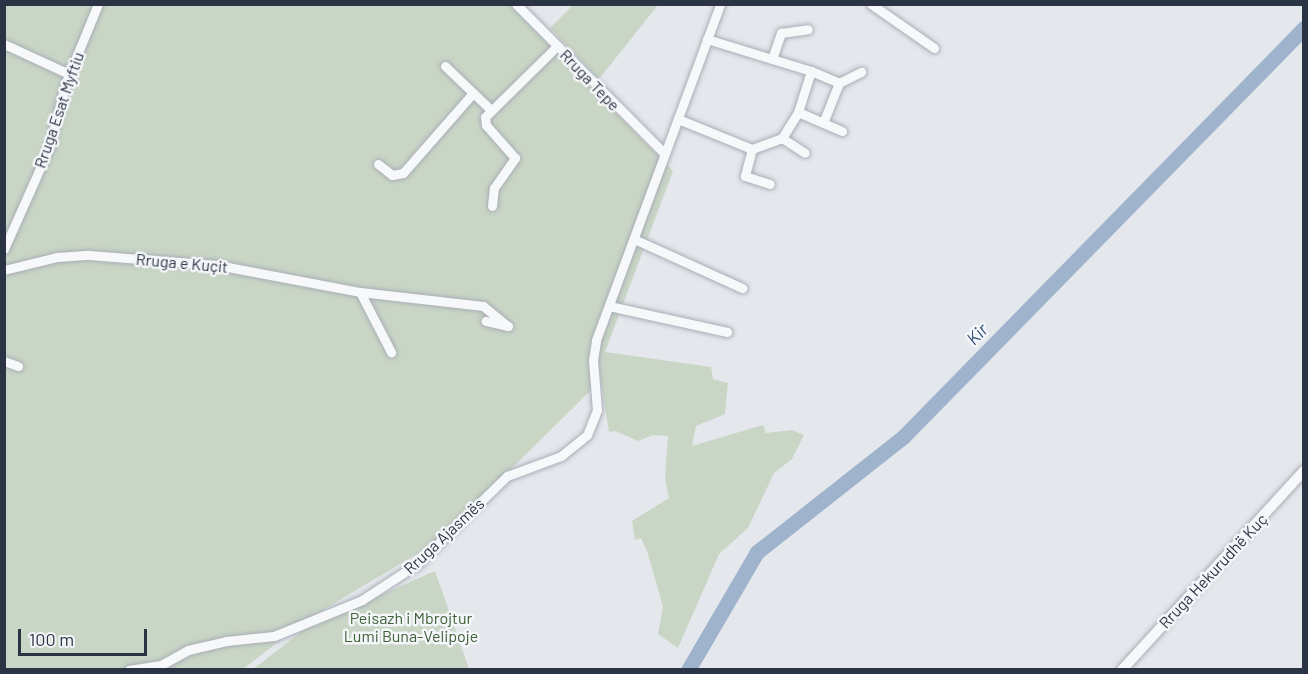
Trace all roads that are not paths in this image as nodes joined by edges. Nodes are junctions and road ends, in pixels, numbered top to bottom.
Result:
1 (98, 4) edge
2 (516, 4) edge
3 (720, 4) edge
4 (871, 4) edge
5 (808, 29) dead end
6 (708, 39) junction
7 (4, 44) edge
8 (557, 46) junction
9 (934, 48) dead end
10 (772, 58) junction
11 (445, 66) dead end
12 (811, 71) junction
13 (861, 72) dead end
14 (69, 74) junction
15 (839, 83) junction
16 (473, 93) junction
17 (491, 110) junction
18 (798, 112) junction
19 (678, 119) junction
20 (823, 123) junction
21 (843, 131) dead end
22 (782, 138) junction
23 (752, 149) junction
24 (805, 153) dead end
25 (664, 154) junction
26 (378, 164) dead end
27 (770, 184) dead end
28 (492, 206) dead end
29 (634, 239) junction
30 (4, 249) edge
31 (4, 270) edge
32 (742, 288) dead end
33 (360, 292) junction
34 (609, 306) junction
35 (486, 321) dead end
36 (728, 332) dead end
37 (391, 352) dead end
38 (4, 361) edge
39 (18, 366) dead end
40 (1304, 471) edge
41 (129, 669) edge
42 (1122, 669) edge

1 - 14 street, Rruga Esat Myftiu
2 - 8 street, Rruga Tepe
3 - 6 street
4 - 9 street
5 - 10 street
6 - 10 street
6 - 19 street
7 - 14 street
8 - 17 street
8 - 25 street, Rruga Tepe
10 - 12 street
11 - 16 street
12 - 15 street
12 - 18 street
13 - 15 street
14 - 30 street, Rruga Esat Myftiu
15 - 20 street
16 - 17 street
16 - 26 street
17 - 28 street
18 - 20 street
18 - 22 street
19 - 23 street
19 - 25 street
20 - 21 street
22 - 23 street
22 - 24 street
23 - 27 street
25 - 29 street
29 - 32 street
29 - 34 street
31 - 33 street, Rruga e Kuçit
33 - 35 street, Rruga e Kuçit
33 - 37 street
34 - 36 street
34 - 41 street, Rruga Ajasmës
38 - 39 street
40 - 42 street, Rruga Hekurudhë Kuç

